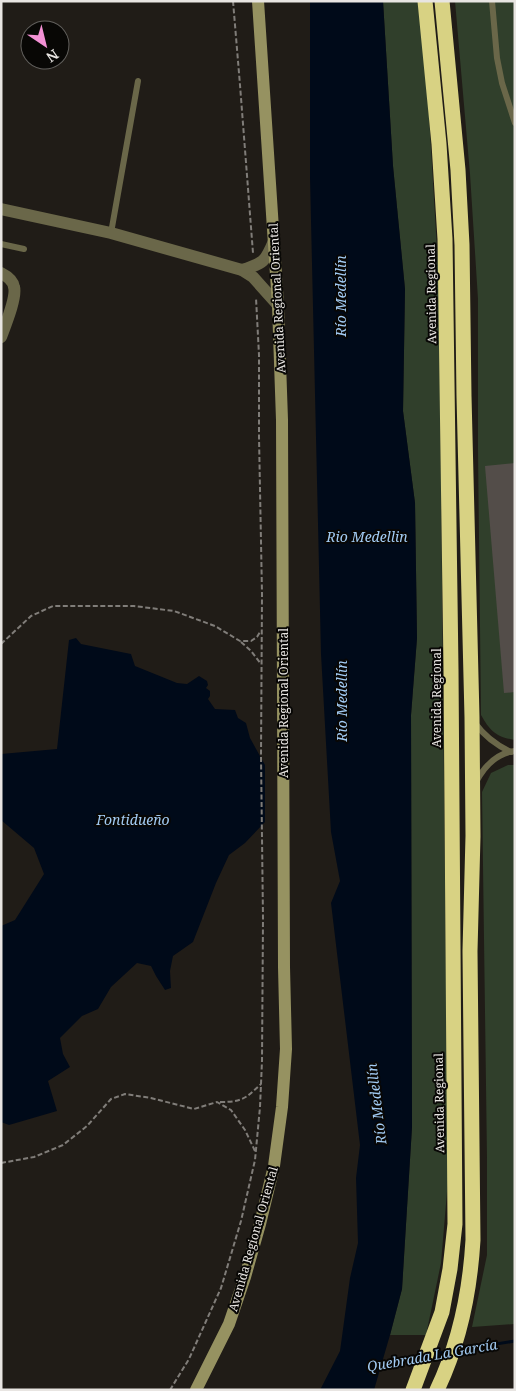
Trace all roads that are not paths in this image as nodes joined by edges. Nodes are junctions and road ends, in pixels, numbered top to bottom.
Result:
1 (258, 1) edge
2 (425, 1) edge
3 (442, 1) edge
4 (492, 1) edge
5 (138, 81) dead end
6 (511, 99) edge
7 (515, 123) edge
8 (1, 209) edge
9 (111, 233) junction
10 (274, 241) junction
11 (1, 244) edge
12 (24, 249) dead end
13 (248, 268) junction
14 (1, 273) edge
15 (278, 305) junction
16 (1, 337) edge
17 (472, 717) junction
18 (513, 752) edge
19 (472, 787) junction
20 (413, 1389) edge
21 (196, 1390) edge
22 (437, 1390) edge

1 - 10 main road, Avenida Regional Oriental
2 - 20 highway, Avenida Regional
3 - 17 highway
4 - 6 lane
5 - 9 lane
6 - 7 lane
8 - 9 street
9 - 13 street
10 - 13 street
10 - 15 main road, Avenida Regional Oriental
11 - 12 lane
13 - 15 street
14 - 16 street
15 - 21 main road, Avenida Regional Oriental
17 - 18 lane
17 - 19 highway
18 - 19 lane
19 - 22 highway

